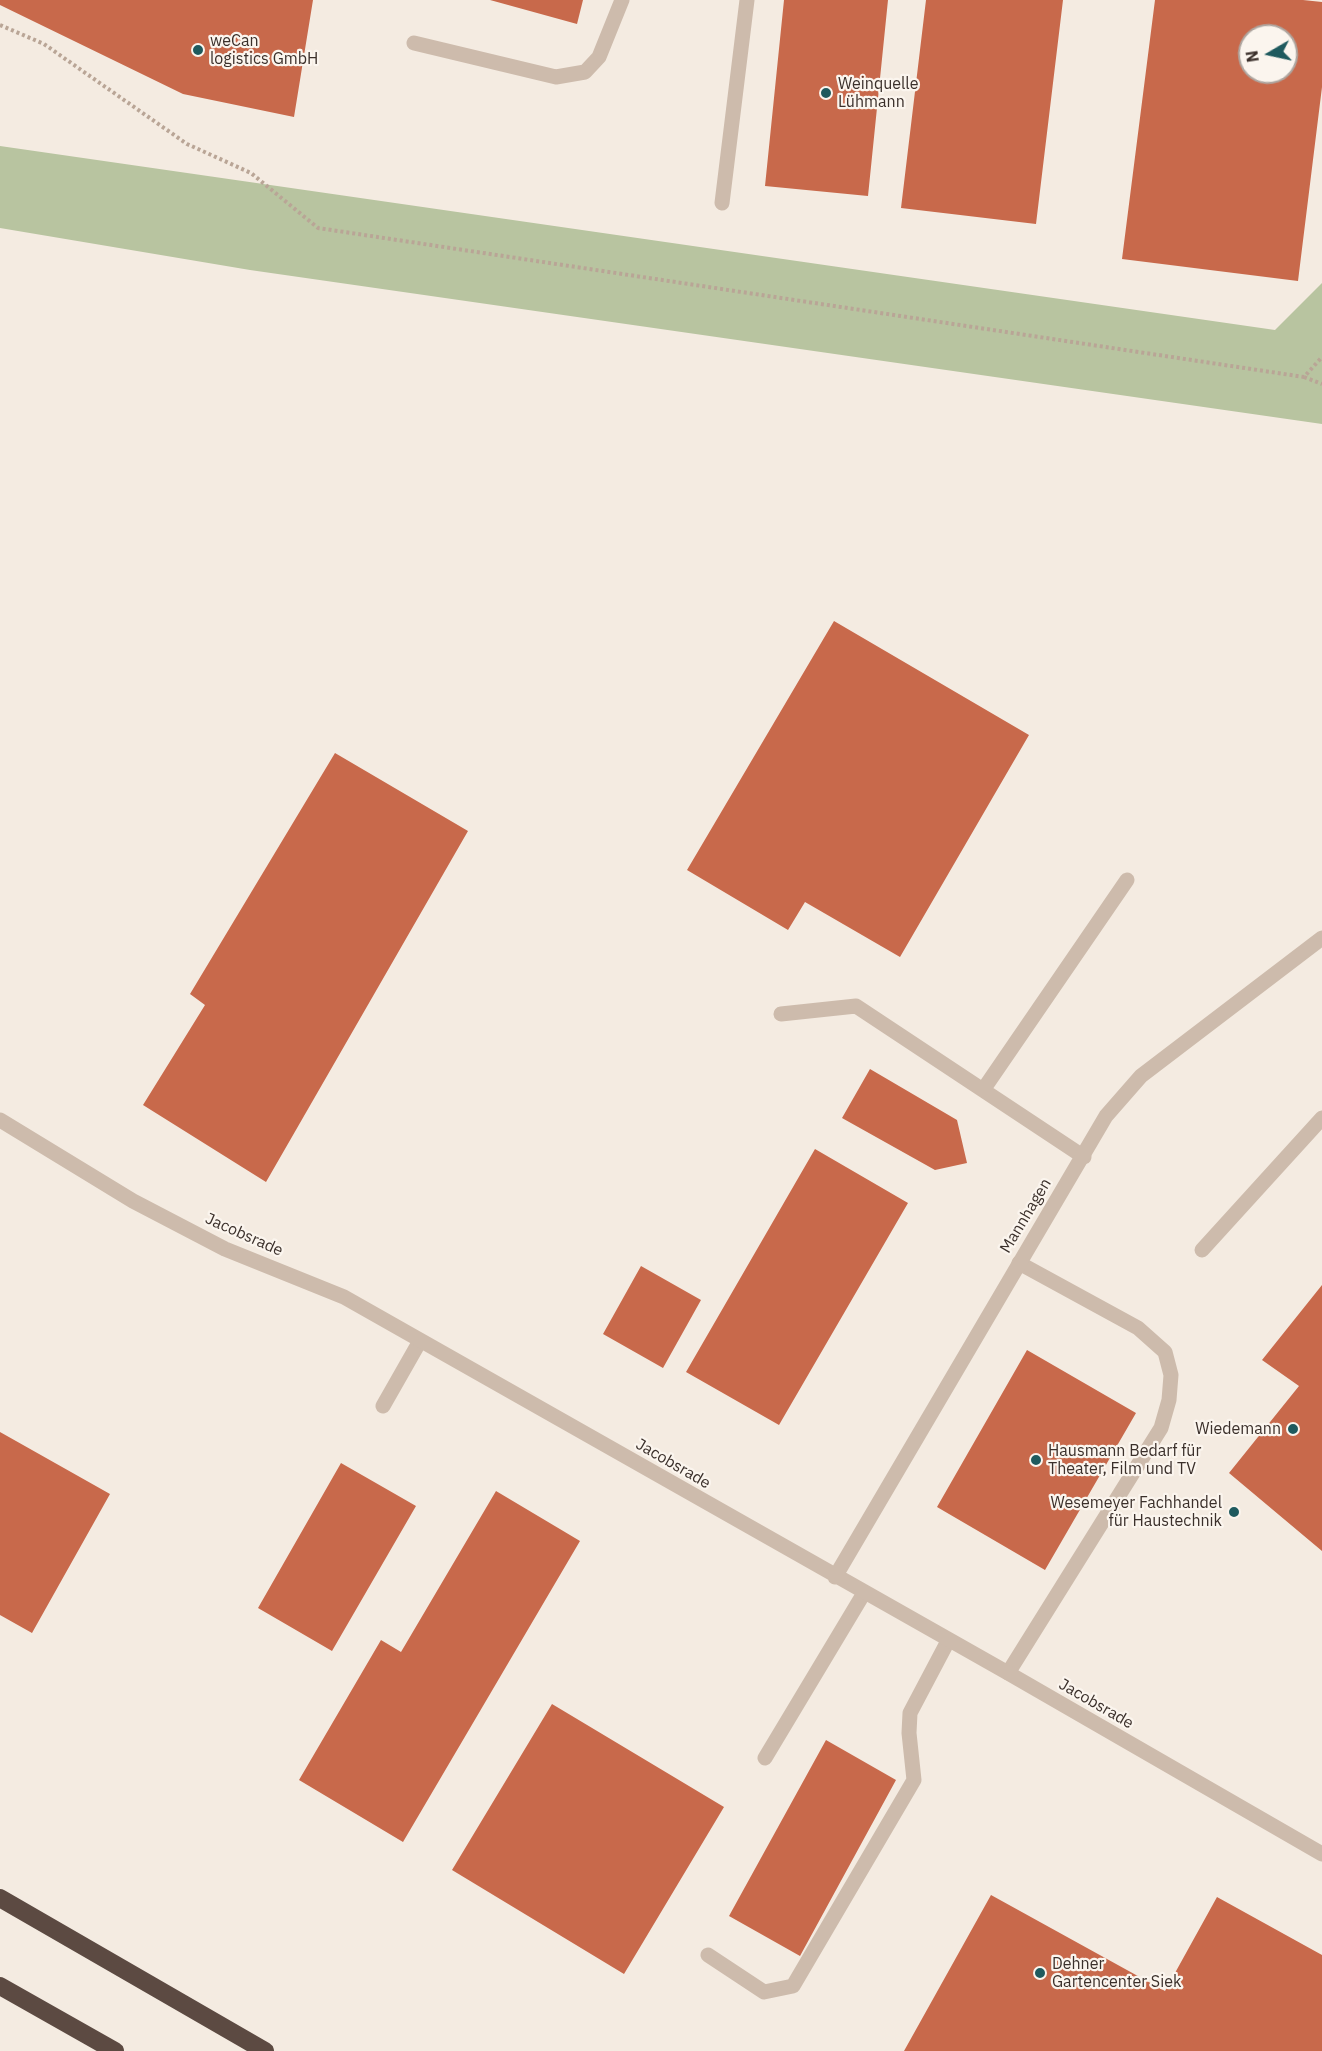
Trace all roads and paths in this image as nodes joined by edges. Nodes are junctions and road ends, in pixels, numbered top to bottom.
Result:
1 (622, 0) edge
2 (747, 0) edge
3 (0, 25) edge
4 (414, 43) dead end
5 (722, 203) dead end
6 (1322, 357) edge
7 (1304, 377) junction
8 (1322, 384) edge
9 (1127, 880) dead end
10 (1322, 938) edge
11 (781, 1014) dead end
12 (983, 1090) junction
13 (1322, 1118) edge
14 (0, 1120) edge
15 (1084, 1157) junction
16 (1202, 1250) dead end
17 (1019, 1263) junction
18 (420, 1341) junction
19 (384, 1406) dead end
20 (835, 1577) junction
21 (864, 1593) junction
22 (948, 1641) junction
23 (1008, 1673) junction
24 (765, 1758) dead end
25 (1322, 1854) edge
26 (0, 1898) edge
27 (708, 1955) dead end
28 (0, 1986) edge
29 (115, 2051) edge
30 (266, 2051) edge

1 - 4 street
2 - 5 street
3 - 7 path
6 - 7 path
7 - 8 path
9 - 12 street
10 - 15 street, Mannhagen
11 - 12 street
12 - 15 street
13 - 16 street
14 - 18 street, Jacobsrade
15 - 17 street, Mannhagen
17 - 20 street, Mannhagen
17 - 23 street
18 - 19 street
18 - 20 street, Jacobsrade
20 - 21 street, Jacobsrade
21 - 22 street, Jacobsrade
21 - 24 street
22 - 23 street, Jacobsrade
22 - 27 street
23 - 25 street, Jacobsrade
26 - 30 highway
28 - 29 highway

